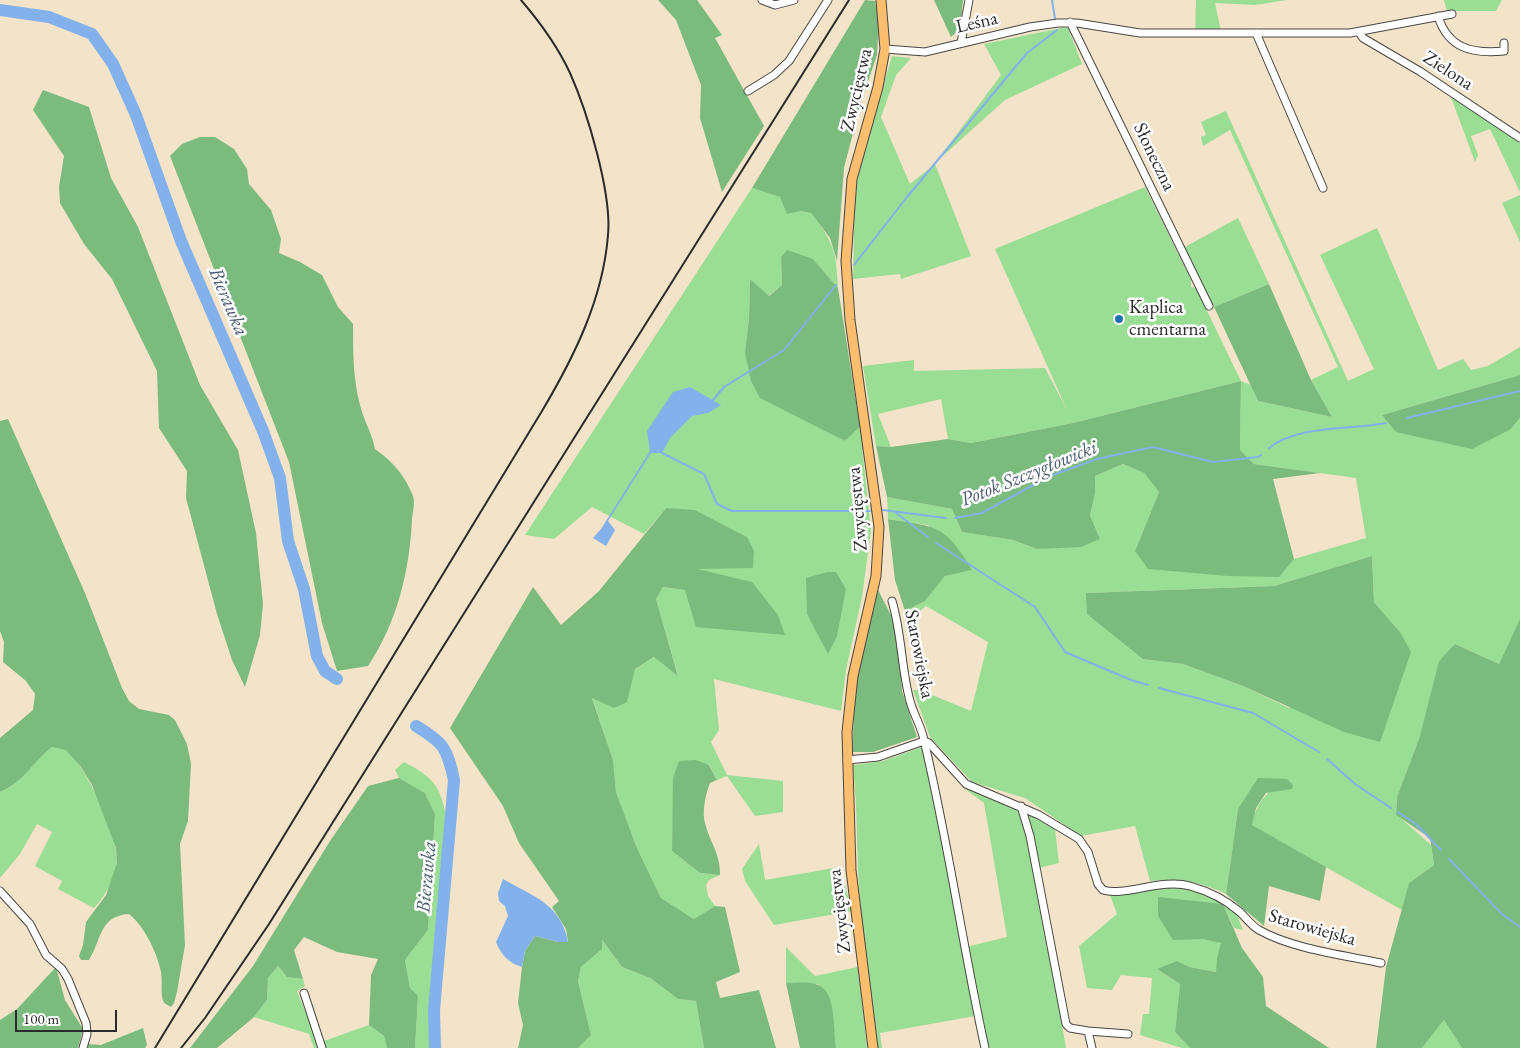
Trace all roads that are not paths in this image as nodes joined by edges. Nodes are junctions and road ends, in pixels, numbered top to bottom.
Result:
1 (762, 0) edge
2 (794, 0) edge
3 (828, 0) edge
4 (881, 0) edge
5 (969, 0) edge
6 (1452, 14) dead end
7 (1438, 16) junction
8 (1070, 22) junction
9 (1359, 32) junction
10 (1256, 33) junction
11 (962, 43) junction
12 (1504, 43) dead end
13 (885, 49) junction
14 (748, 91) dead end
15 (1520, 138) edge
16 (1323, 188) dead end
17 (1209, 306) dead end
18 (892, 601) dead end
19 (924, 741) junction
20 (847, 760) junction
21 (1021, 806) junction
22 (0, 891) edge
23 (1381, 963) dead end
24 (304, 993) dead end
25 (1088, 1031) junction
26 (1128, 1034) dead end
27 (83, 1048) edge
28 (322, 1048) edge
29 (873, 1048) edge
30 (985, 1048) edge
31 (1092, 1048) edge

1 - 2 street
3 - 14 street
4 - 13 main road, Zwycięstwa
5 - 11 street
6 - 7 street, Leśna
7 - 9 street, Leśna
7 - 12 street
8 - 10 street, Leśna
8 - 11 street, Leśna
8 - 17 street, Słoneczna
9 - 10 street, Leśna
9 - 15 street, Zielona
10 - 16 street
11 - 13 street, Leśna
13 - 20 main road, Zwycięstwa
18 - 19 street, Starowiejska
19 - 20 street
19 - 21 street, Starowiejska
19 - 30 street, Starowiejska
20 - 29 main road, Zwycięstwa
21 - 23 street, Starowiejska
21 - 25 street
22 - 27 street
24 - 28 street
25 - 26 street
25 - 31 street

